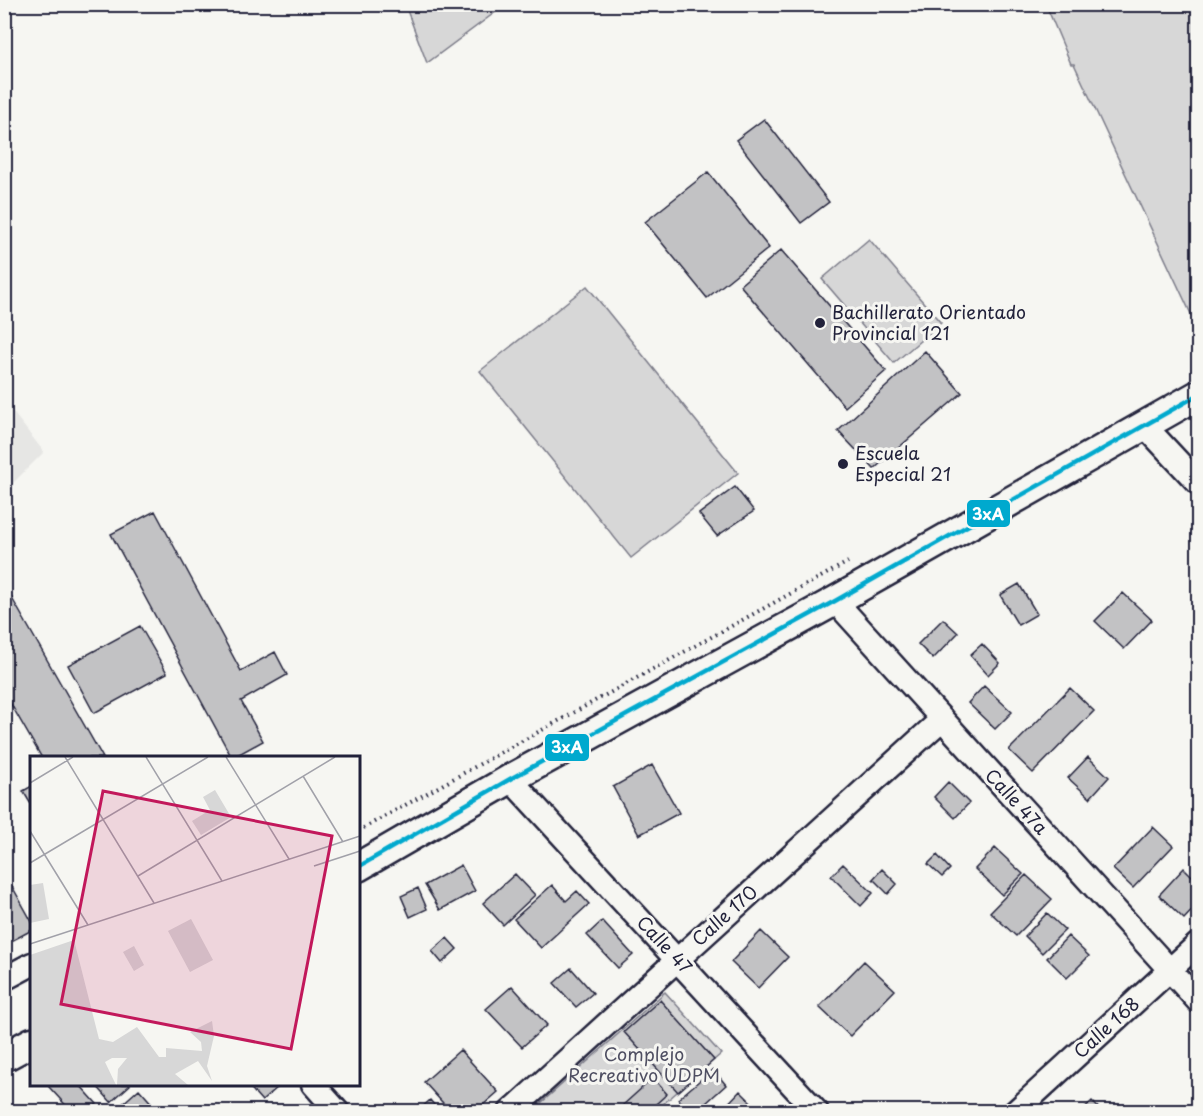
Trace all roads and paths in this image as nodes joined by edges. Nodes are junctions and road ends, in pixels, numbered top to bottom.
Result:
1 (1198, 395) edge
2 (1143, 425) junction
3 (1198, 483) edge
4 (835, 601) junction
5 (941, 720) junction
6 (510, 779) junction
7 (360, 866) edge
8 (1198, 944) edge
9 (677, 959) junction
10 (30, 965) edge
11 (1170, 970) junction
12 (4, 979) edge
13 (1198, 1000) edge
14 (30, 1043) edge
15 (4, 1057) edge
16 (316, 1086) edge
17 (339, 1112) edge
18 (510, 1112) edge
19 (817, 1112) edge
20 (1015, 1112) edge

1 - 2 main road
2 - 3 street
2 - 4 main road
4 - 5 street, Calle 47a
4 - 6 main road
5 - 9 street, Calle 170
5 - 11 street, Calle 47a
6 - 7 main road
6 - 9 street, Calle 47
8 - 11 street, Calle 168
9 - 18 street, Calle 170
9 - 19 street, Calle 47
10 - 12 street
11 - 13 street, Calle 47a
11 - 20 street, Calle 168
14 - 15 main road
16 - 17 street

